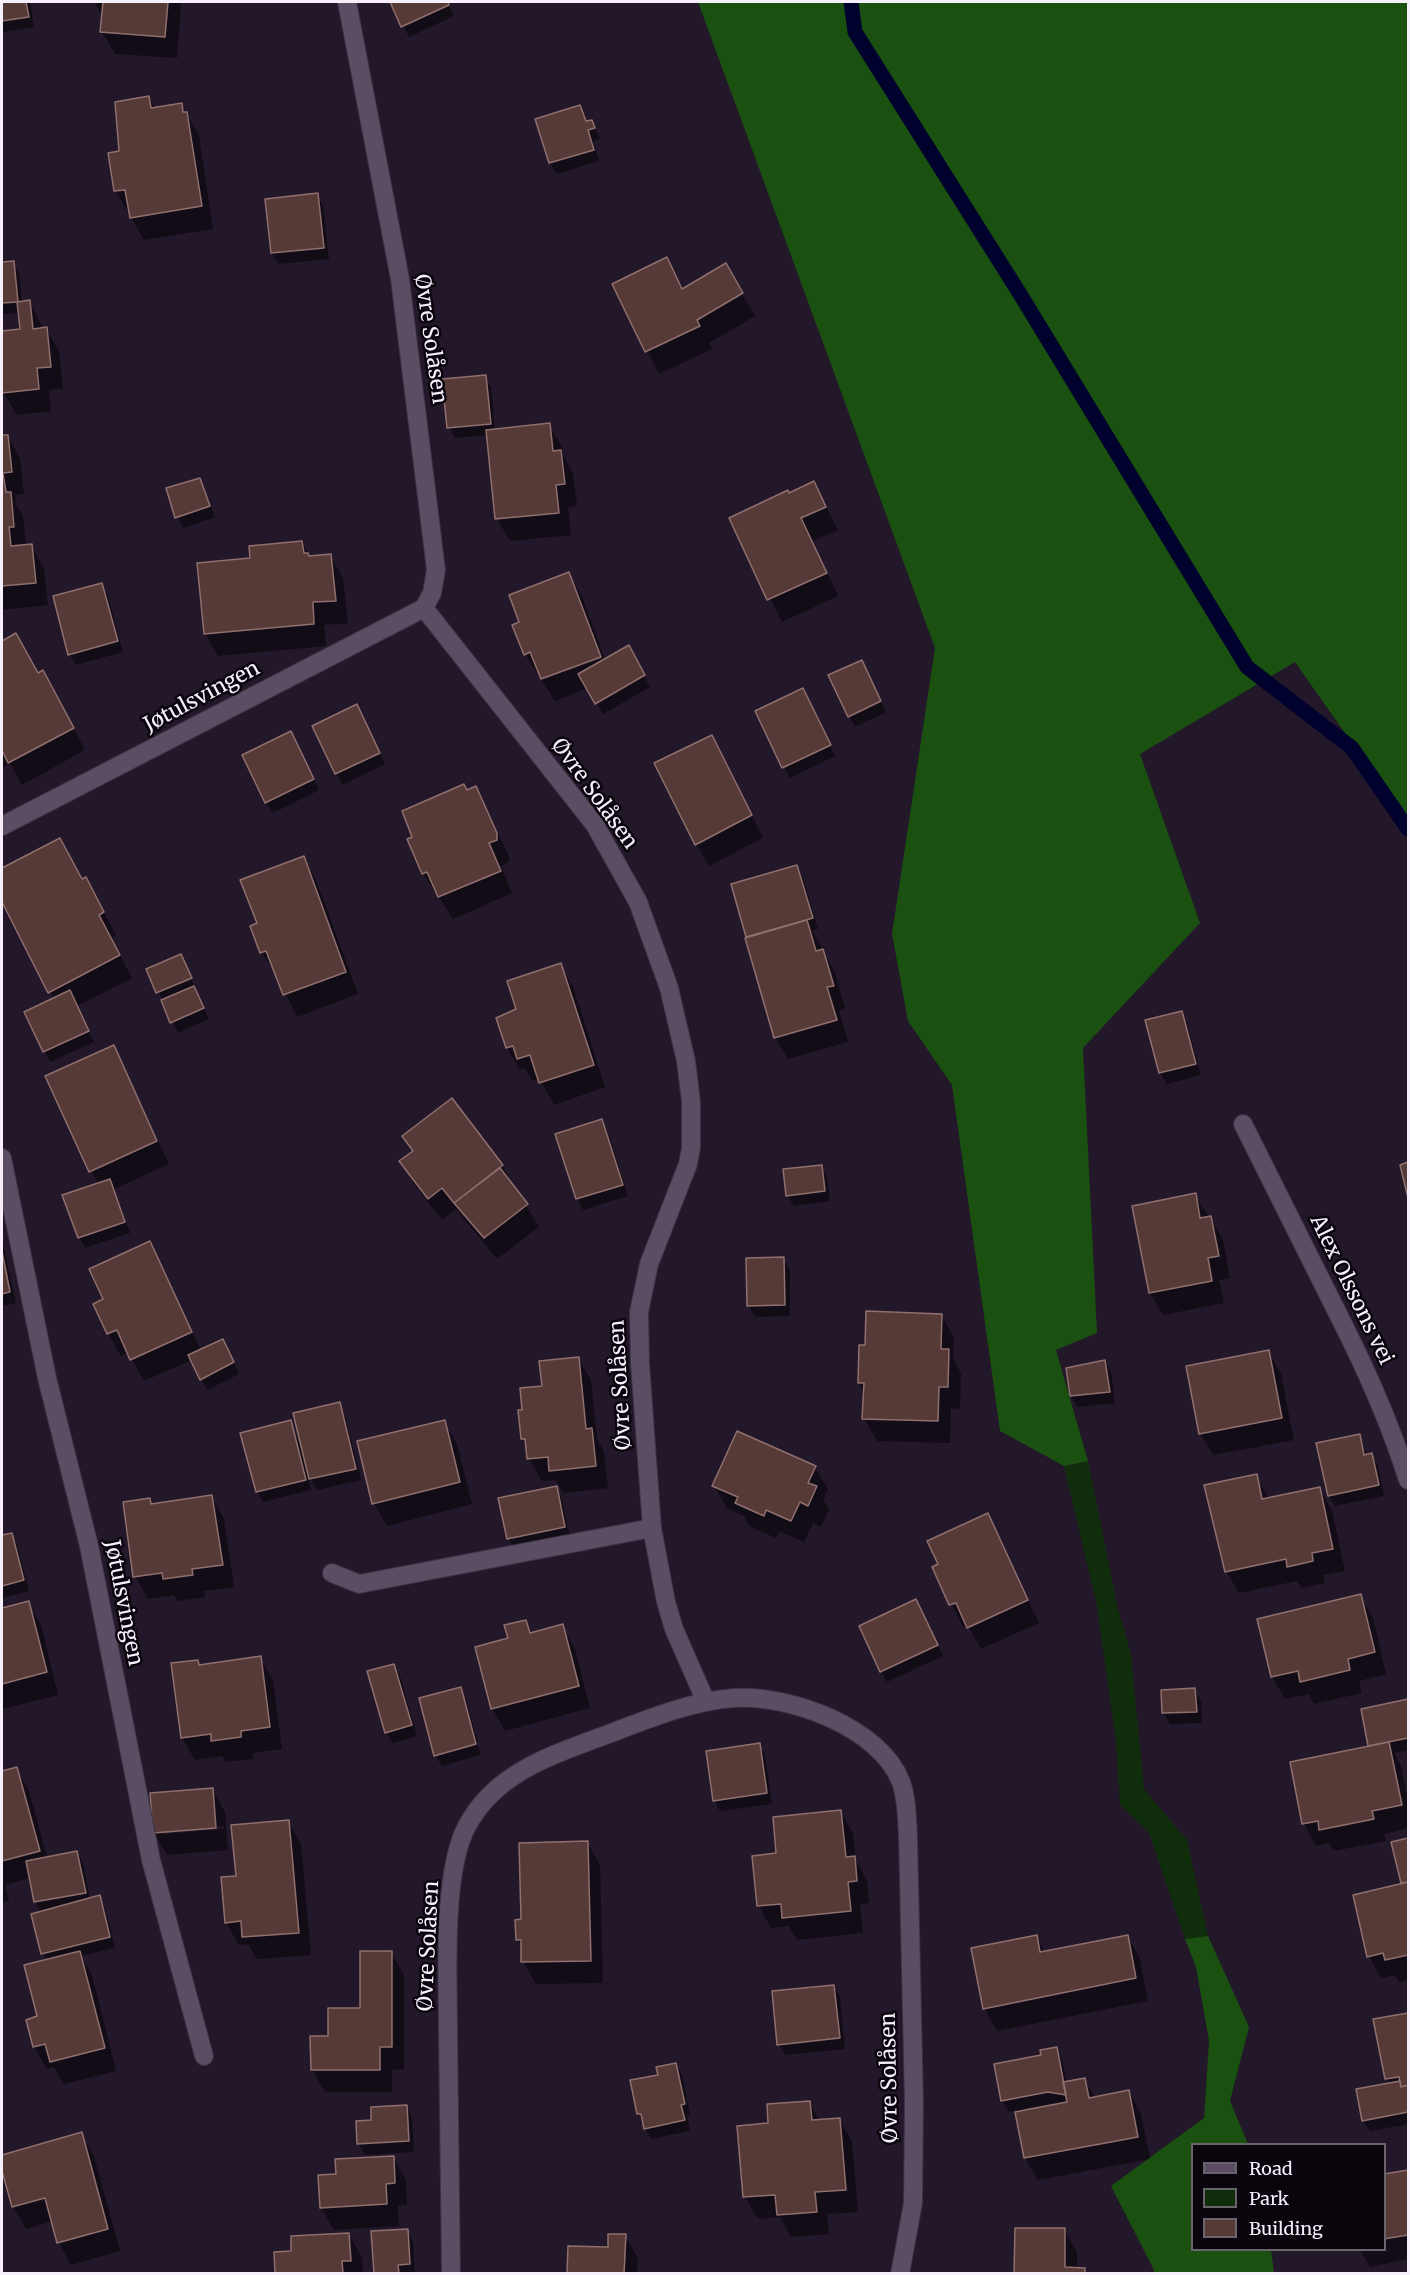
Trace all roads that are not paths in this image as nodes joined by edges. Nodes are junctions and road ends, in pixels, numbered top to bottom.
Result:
1 (347, 2) edge
2 (424, 608) junction
3 (2, 826) edge
4 (1243, 1124) dead end
5 (2, 1158) edge
6 (1408, 1480) edge
7 (652, 1528) junction
8 (332, 1573) dead end
9 (706, 1702) junction
10 (204, 2056) dead end
11 (451, 2274) edge
12 (900, 2274) edge

1 - 2 street, Øvre Solåsen
2 - 3 street, Jøtulsvingen
2 - 7 street, Øvre Solåsen
4 - 6 street, Alex Olssons vei
5 - 10 street, Jøtulsvingen
7 - 8 street
7 - 9 street, Øvre Solåsen
9 - 11 street, Øvre Solåsen
9 - 12 street, Øvre Solåsen

